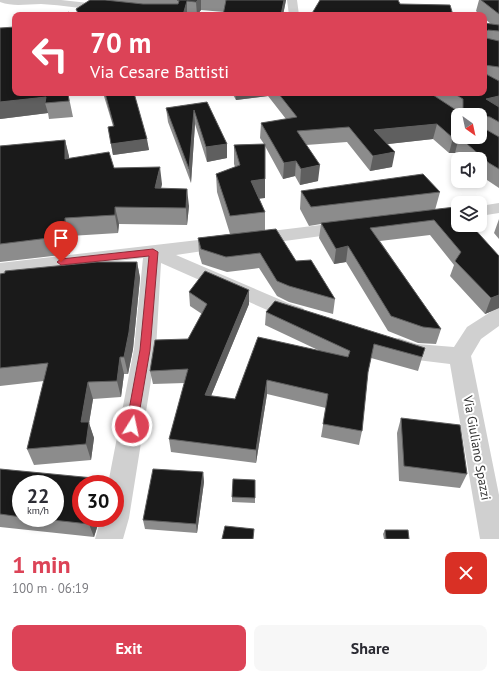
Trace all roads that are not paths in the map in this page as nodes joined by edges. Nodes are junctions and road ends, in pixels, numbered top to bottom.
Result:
1 (292, 0) edge
2 (8, 1) edge
3 (25, 1) edge
4 (49, 1) edge
5 (0, 3) edge
6 (120, 9) edge
7 (292, 12) edge
8 (499, 208) edge
9 (487, 210) edge
10 (364, 226) edge
11 (153, 252) junction
12 (0, 269) edge
13 (499, 316) edge
14 (317, 319) edge
15 (382, 339) edge
16 (460, 356) junction
17 (123, 475) edge
18 (112, 527) edge
19 (109, 539) edge
20 (494, 539) edge

1 - 7 street
2 - 3 street
2 - 5 street
3 - 4 street
4 - 6 street
8 - 9 street
10 - 11 street
11 - 12 street
11 - 14 street
11 - 17 street
13 - 16 street
15 - 16 street
16 - 20 street, Via Giuliano Spazzi
18 - 19 street

